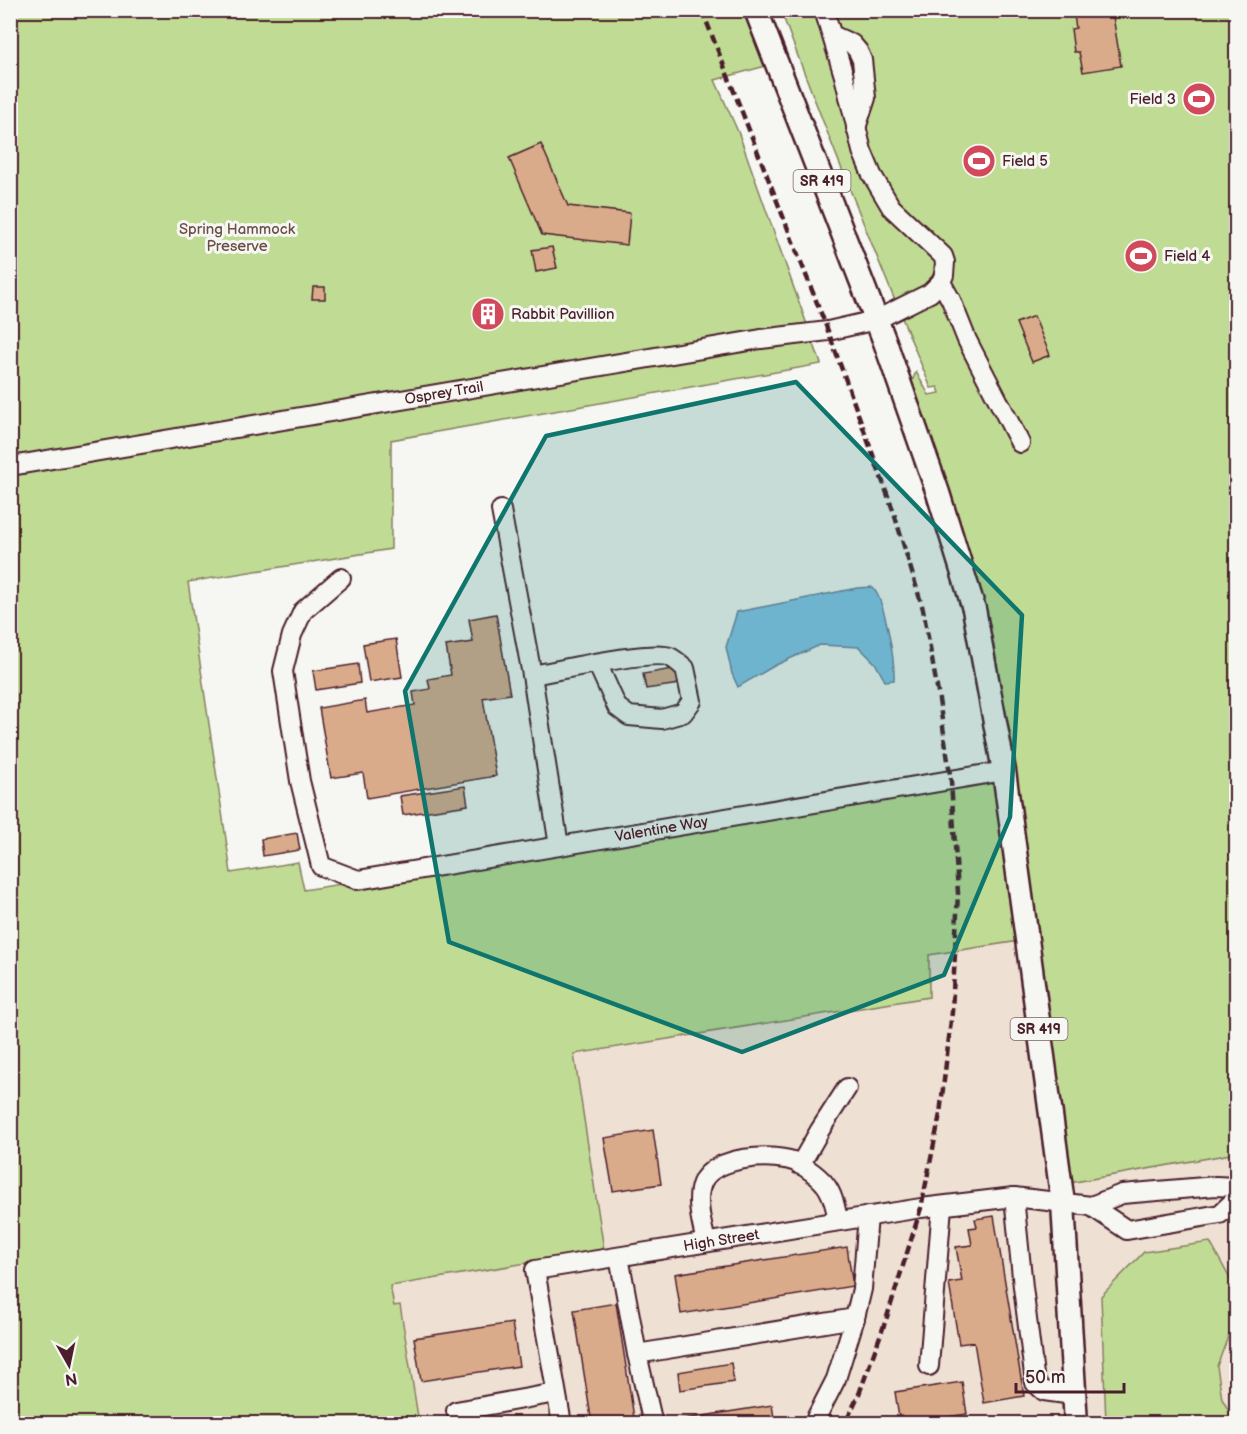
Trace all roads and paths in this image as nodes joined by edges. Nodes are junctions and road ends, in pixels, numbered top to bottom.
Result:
1 (756, 10) edge
2 (824, 10) edge
3 (941, 282) junction
4 (876, 320) junction
5 (1020, 444) dead end
6 (10, 464) edge
7 (501, 510) dead end
8 (341, 578) dead end
9 (597, 663) junction
10 (532, 675) junction
11 (1004, 771) junction
12 (559, 846) junction
13 (848, 1088) dead end
14 (800, 1165) junction
15 (1236, 1187) edge
16 (1014, 1197) junction
17 (1236, 1199) edge
18 (1063, 1203) junction
19 (942, 1206) junction
20 (1091, 1206) junction
21 (868, 1216) junction
22 (838, 1221) junction
23 (706, 1242) junction
24 (619, 1257) junction
25 (855, 1318) junction
26 (637, 1354) junction
27 (929, 1366) dead end
28 (556, 1393) junction
29 (1073, 1395) junction
30 (456, 1411) dead end
31 (562, 1424) edge
32 (653, 1424) edge
33 (813, 1424) edge
34 (1076, 1424) edge

1 - 4 main road, SR 419
2 - 3 street
3 - 4 street, Osprey Trail
3 - 5 street
4 - 6 street, Osprey Trail
4 - 11 main road, SR 419
7 - 10 street
8 - 12 street, Valentine Way
9 - 9 street
9 - 10 street
10 - 12 street
11 - 12 street, Valentine Way
11 - 18 main road, SR 419
13 - 14 street
14 - 22 street
14 - 23 street
15 - 20 street
16 - 18 street, High Street
16 - 19 street, High Street
16 - 29 street
17 - 20 street
18 - 20 street, High Street
18 - 29 main road, SR 419
19 - 21 street, High Street
19 - 27 street
21 - 22 street, High Street
21 - 25 street
22 - 23 street, High Street
23 - 24 street, High Street
24 - 26 street
24 - 28 street, High Street
25 - 26 street
25 - 33 street
26 - 32 street
28 - 30 street
28 - 31 street, High Street
29 - 34 main road, SR 419

